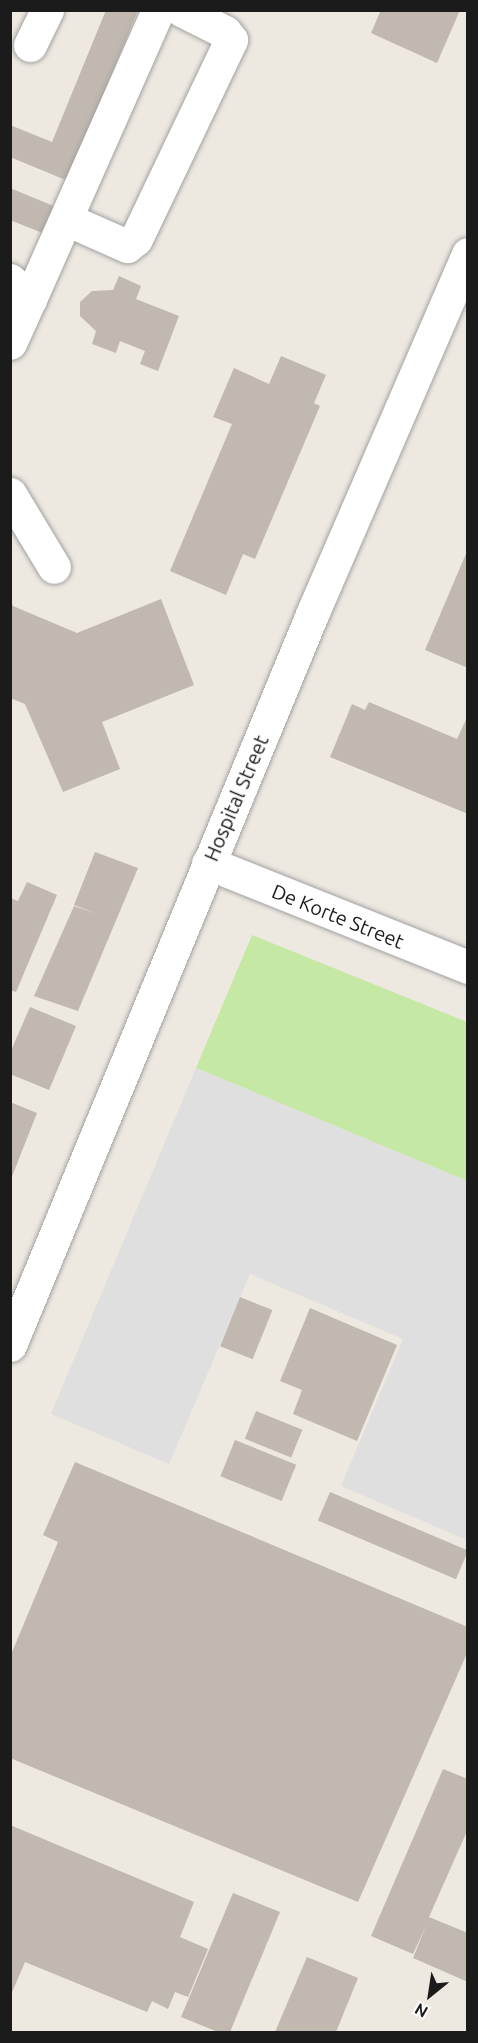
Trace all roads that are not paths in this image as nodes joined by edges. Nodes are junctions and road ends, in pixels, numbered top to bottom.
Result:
1 (47, 10) edge
2 (158, 10) edge
3 (182, 10) edge
4 (30, 45) dead end
5 (66, 219) junction
6 (468, 254) edge
7 (20, 289) edge
8 (10, 343) edge
9 (10, 494) edge
10 (54, 567) dead end
11 (208, 863) junction
12 (468, 967) edge
13 (10, 1345) edge

1 - 4 street
2 - 5 street
3 - 5 street
5 - 7 street
6 - 11 street, Hospital Street
7 - 8 street
9 - 10 street
11 - 12 street, De Korte Street
11 - 13 street, Hospital Street

